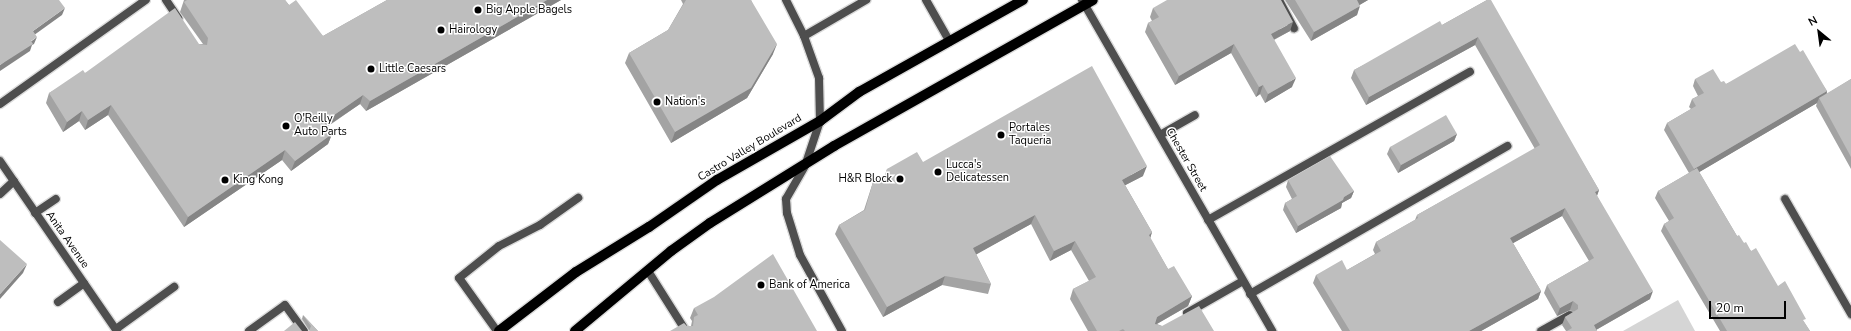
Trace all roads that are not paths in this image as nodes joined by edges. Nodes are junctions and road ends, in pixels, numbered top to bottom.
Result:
1 (146, 0) edge
2 (166, 0) edge
3 (786, 0) edge
4 (866, 0) edge
5 (926, 0) edge
6 (1023, 0) edge
7 (1279, 0) edge
8 (1086, 2) edge
9 (183, 25) edge
10 (1294, 28) edge
11 (804, 36) junction
12 (950, 42) junction
13 (1470, 72) dead end
14 (0, 104) edge
15 (1195, 115) dead end
16 (820, 121) junction
17 (1160, 135) junction
18 (1507, 146) dead end
19 (0, 162) edge
20 (805, 166) junction
21 (14, 181) junction
22 (0, 194) edge
23 (56, 198) dead end
24 (578, 198) dead end
25 (1785, 199) dead end
26 (35, 213) junction
27 (1208, 220) junction
28 (648, 270) junction
29 (1243, 281) junction
30 (84, 283) junction
31 (174, 287) dead end
32 (1250, 294) junction
33 (58, 302) dead end
34 (1851, 314) edge
35 (1570, 315) edge
36 (1176, 319) edge
37 (116, 330) edge
38 (579, 330) edge
39 (249, 331) edge
40 (304, 331) edge
41 (498, 331) edge
42 (686, 331) edge
43 (842, 331) edge
44 (1271, 331) edge
45 (1541, 331) edge

1 - 14 street
2 - 9 street
3 - 11 street
4 - 11 street
5 - 12 street
6 - 12 main road, Castro Valley Boulevard
7 - 10 street
8 - 17 street, Chester Street
8 - 20 main road
11 - 16 street
12 - 16 main road, Castro Valley Boulevard
13 - 27 street
15 - 17 street
16 - 20 street
16 - 41 main road, Castro Valley Boulevard
17 - 27 street, Chester Street
18 - 32 street
19 - 21 street, Anita Avenue
20 - 28 main road
20 - 43 street
21 - 22 street
21 - 26 street, Anita Avenue
23 - 26 street
24 - 41 street
25 - 34 street
26 - 30 street, Anita Avenue
27 - 29 street, Chester Street
28 - 38 main road
28 - 42 street
29 - 32 street, Chester Street
29 - 36 street
30 - 33 street
30 - 37 street, Anita Avenue
31 - 37 street
32 - 44 street, Chester Street
35 - 45 street
39 - 40 street

